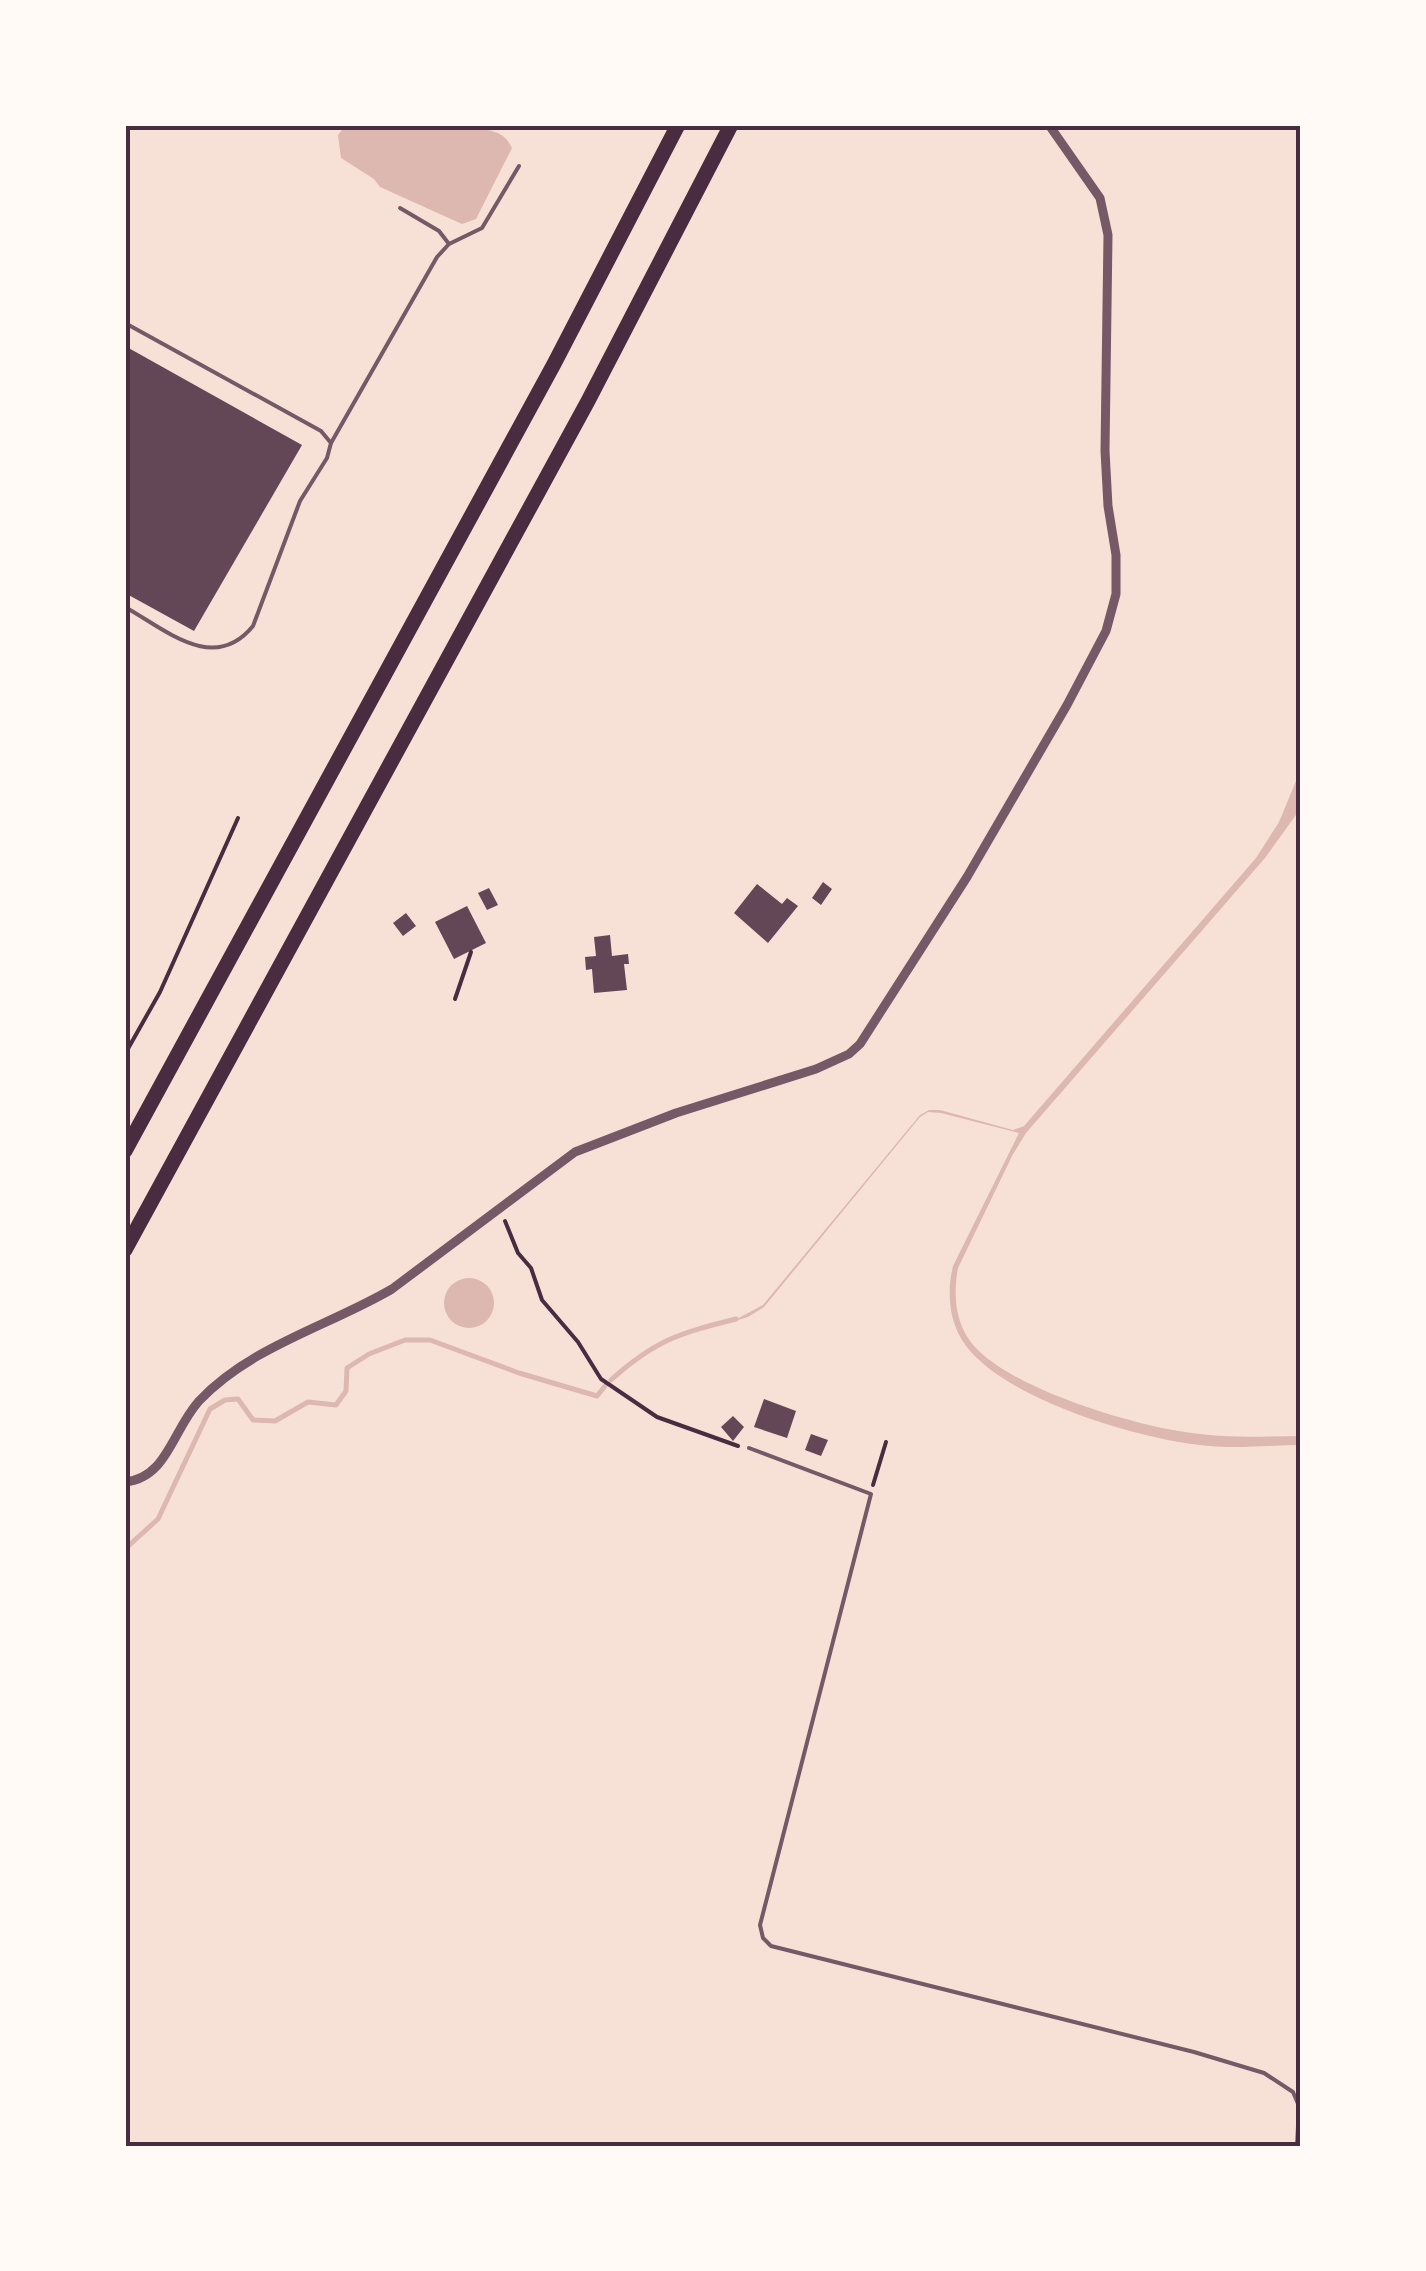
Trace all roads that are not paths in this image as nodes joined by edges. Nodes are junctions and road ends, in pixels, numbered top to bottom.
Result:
1 (678, 125) edge
2 (730, 125) edge
3 (1049, 125) edge
4 (519, 166) dead end
5 (400, 208) dead end
6 (450, 244) junction
7 (125, 323) edge
8 (330, 443) junction
9 (125, 607) edge
10 (125, 1151) edge
11 (125, 1250) edge
12 (748, 1448) road end
13 (125, 1482) edge
14 (1296, 2146) edge

1 - 10 highway
2 - 11 highway
3 - 13 street
4 - 6 lane
5 - 6 lane
6 - 8 lane
7 - 8 lane
8 - 9 lane
12 - 14 lane

